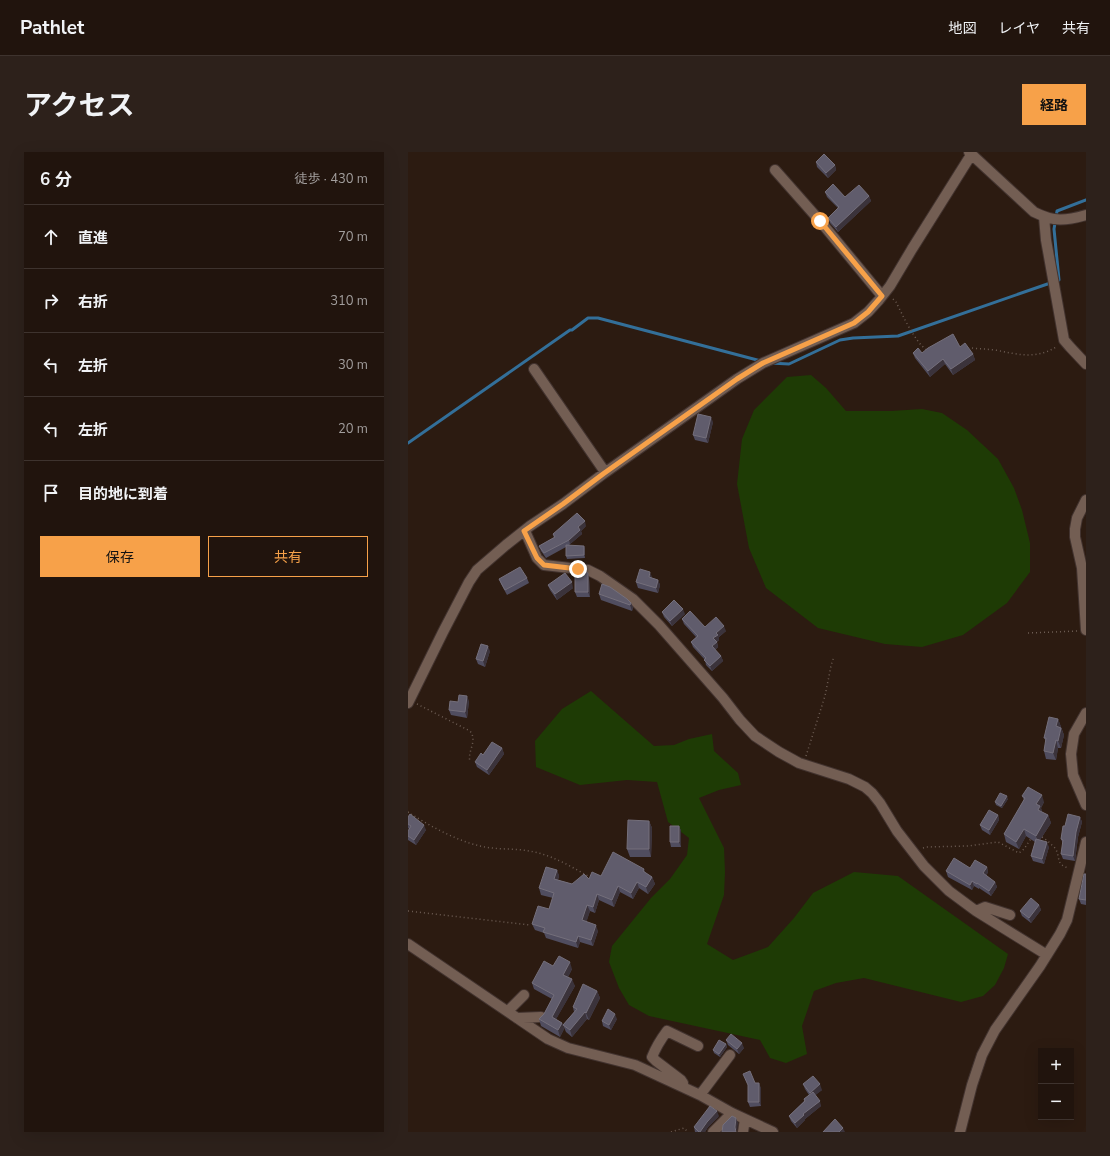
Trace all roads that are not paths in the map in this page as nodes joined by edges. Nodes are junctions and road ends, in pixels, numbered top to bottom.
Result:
1 (970, 153) edge
2 (775, 170) dead end
3 (1086, 216) edge
4 (1044, 218) junction
5 (884, 294) junction
6 (1085, 361) edge
7 (534, 369) dead end
8 (605, 472) junction
9 (1086, 500) edge
10 (524, 531) junction
11 (1082, 630) edge
12 (409, 702) edge
13 (1086, 713) edge
14 (1086, 805) edge
15 (1086, 842) edge
16 (976, 911) junction
17 (1010, 914) dead end
18 (408, 944) edge
19 (1047, 954) junction
20 (524, 995) dead end
21 (508, 1012) junction
22 (541, 1017) edge
23 (517, 1018) junction
24 (698, 1046) dead end
25 (730, 1055) dead end
26 (684, 1087) junction
27 (700, 1095) junction
28 (732, 1113) junction
29 (745, 1119) junction
30 (713, 1132) edge
31 (742, 1132) edge
32 (773, 1132) edge
33 (960, 1132) edge

1 - 4 street
1 - 5 street
2 - 5 street
3 - 4 street
4 - 6 street
5 - 8 street
7 - 8 street
8 - 10 street
9 - 11 street
10 - 12 street
10 - 16 street
13 - 14 street
15 - 19 street
16 - 17 street
16 - 19 street
18 - 21 street
19 - 33 street
20 - 21 street
21 - 23 street
22 - 23 street
23 - 26 street
24 - 26 street
25 - 27 street
26 - 27 street
27 - 28 street
28 - 29 street
28 - 30 street
29 - 31 street
29 - 32 street

